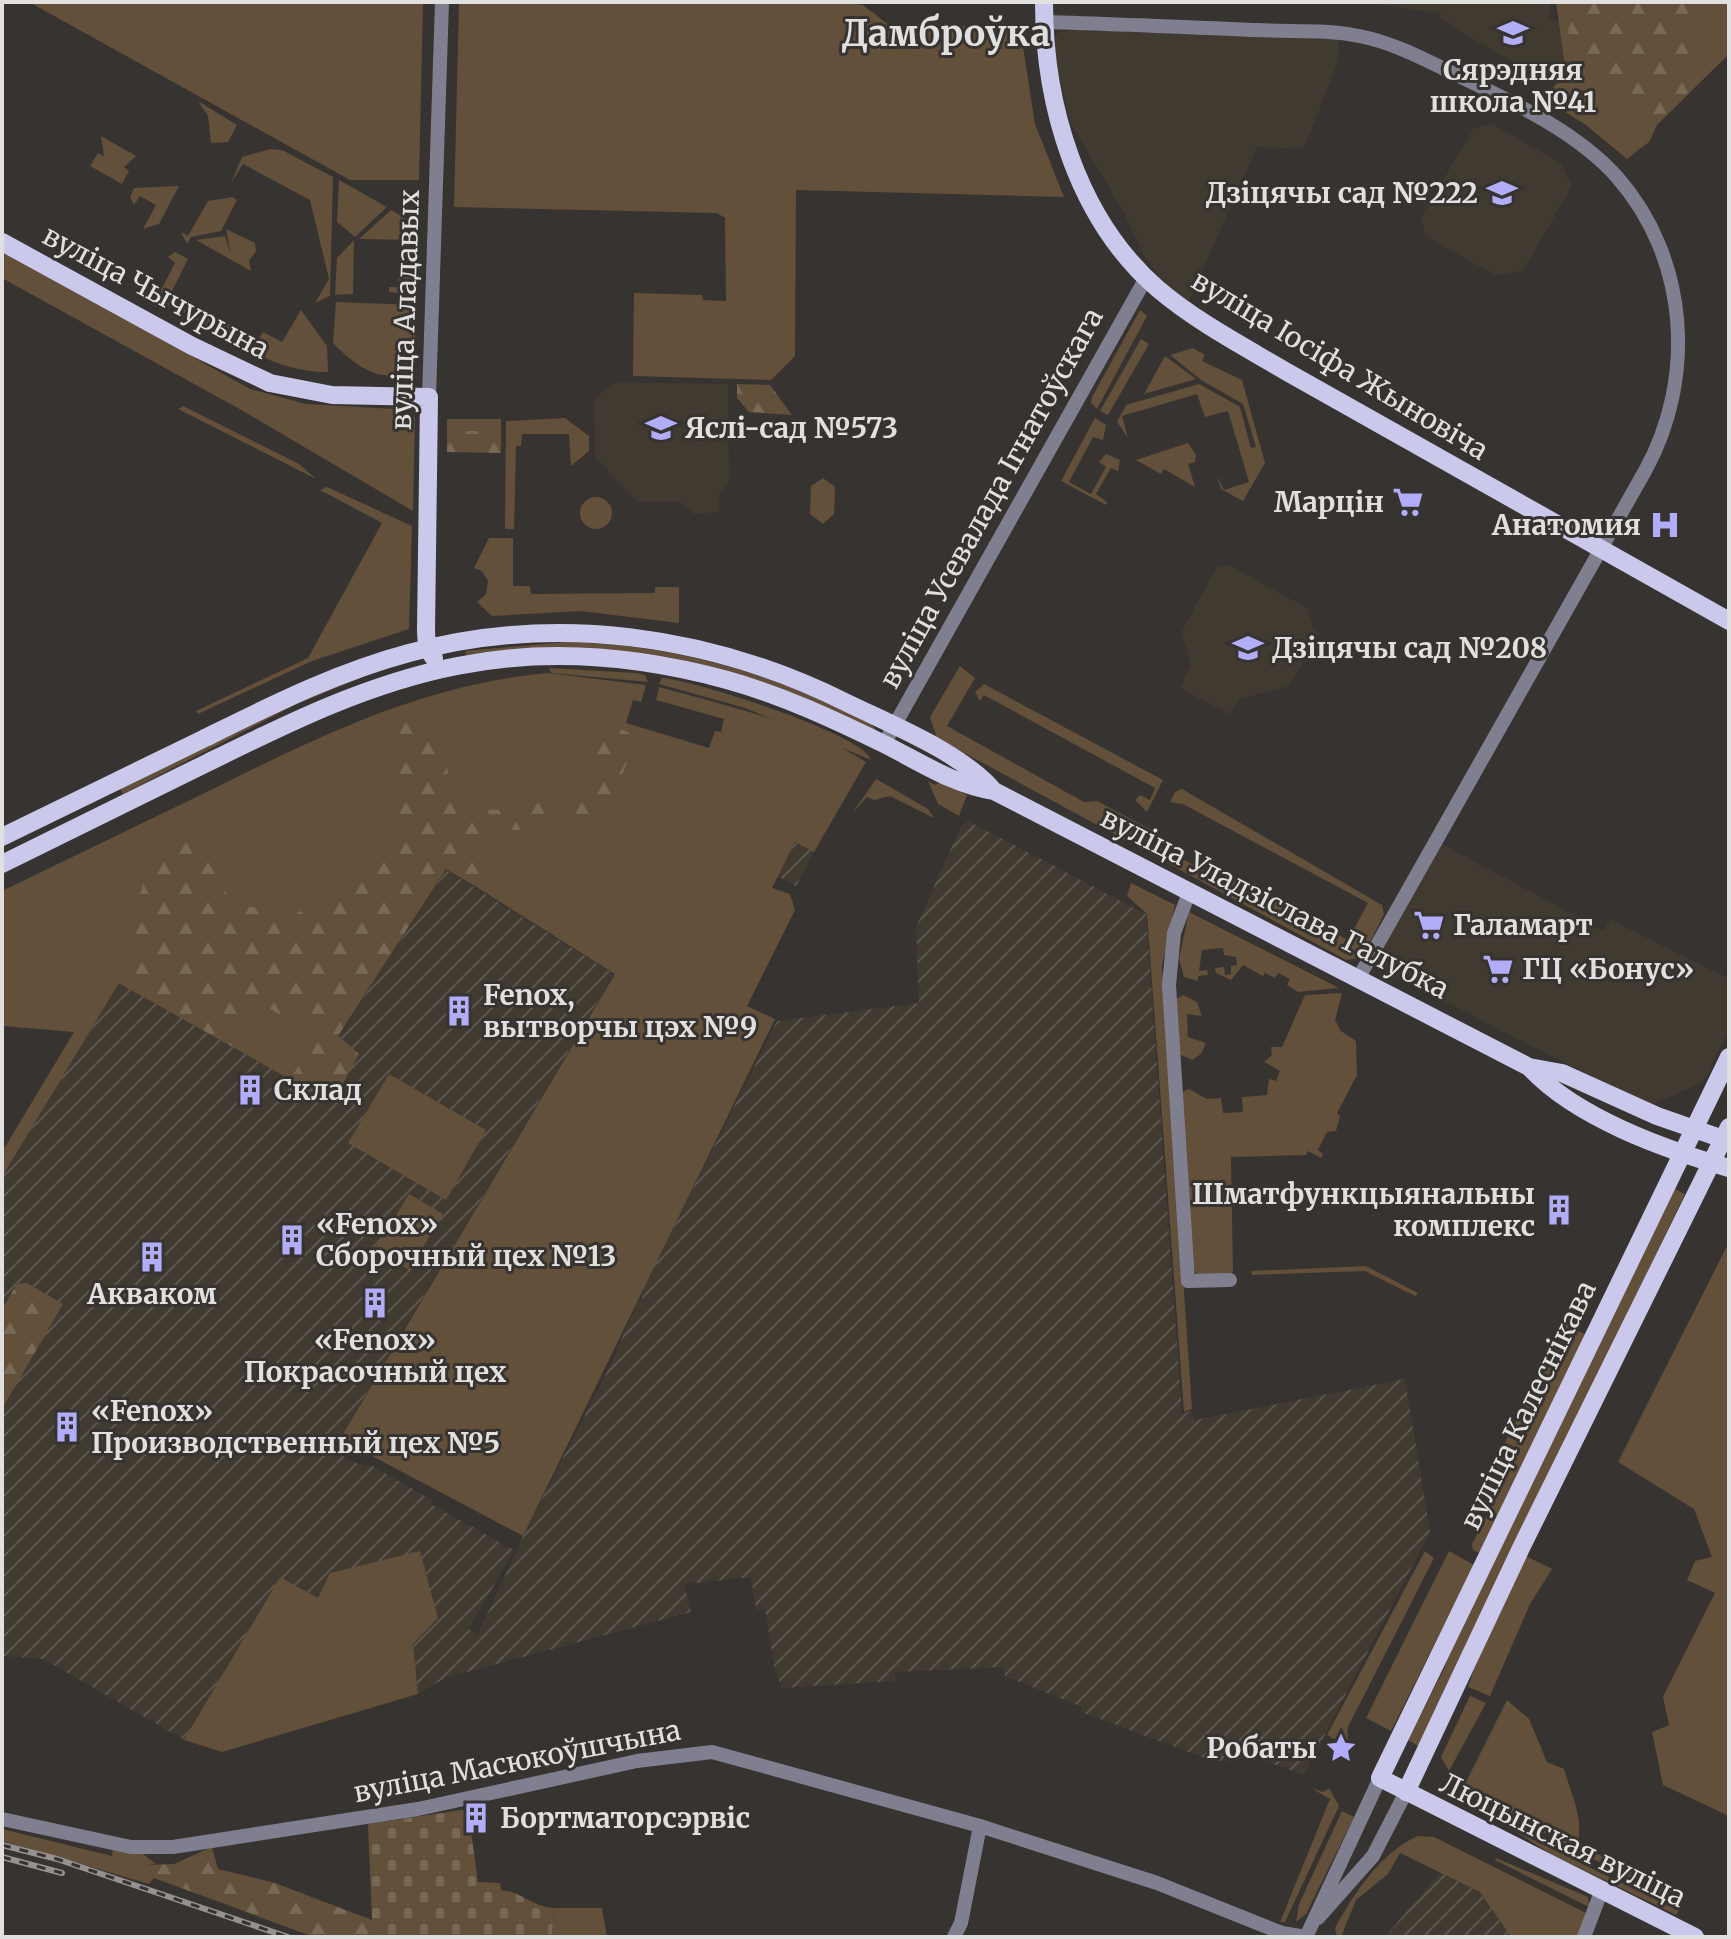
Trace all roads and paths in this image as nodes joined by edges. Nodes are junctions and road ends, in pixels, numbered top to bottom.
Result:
1 (442, 2) edge
2 (1044, 2) edge
3 (1044, 22) junction
4 (2, 242) edge
5 (1146, 278) junction
6 (429, 397) junction
7 (1599, 548) junction
8 (1729, 621) edge
9 (429, 640) junction
10 (454, 666) junction
11 (419, 675) junction
12 (893, 726) junction
13 (884, 744) junction
14 (994, 791) junction
15 (2, 837) edge
16 (2, 864) edge
17 (1190, 890) junction
18 (1359, 977) junction
19 (1729, 1057) edge
20 (1529, 1067) junction
21 (1693, 1129) junction
22 (1727, 1136) edge
23 (1682, 1153) junction
24 (1720, 1165) edge
25 (1230, 1280) dead end
26 (1380, 1778) junction
27 (1406, 1792) junction
28 (2, 1819) edge
29 (980, 1826) junction
30 (1601, 1892) junction
31 (1308, 1932) edge
32 (954, 1937) edge
33 (1584, 1937) edge
34 (1695, 1937) edge

1 - 6 street, вуліца Аладавых
2 - 3 main road, вуліца Іосіфа Жыновіча
3 - 5 main road, вуліца Іосіфа Жыновіча
3 - 7 street
4 - 6 main road, вуліца Чычурына
5 - 7 main road, вуліца Іосіфа Жыновіча
5 - 12 street, вуліца Усевалада Ігнатоўскага
6 - 9 main road, вуліца Аладавых
7 - 8 main road, вуліца Іосіфа Жыновіча
7 - 18 street
9 - 10 main road
9 - 11 main road
9 - 12 main road, вуліца Уладзіслава Галубка
9 - 15 main road
10 - 11 main road, вуліца Уладзіслава Галубка
10 - 13 main road, вуліца Уладзіслава Галубка
11 - 16 main road, вуліца Уладзіслава Галубка
12 - 13 street, вуліца Усевалада Ігнатоўскага
12 - 14 main road, вуліца Уладзіслава Галубка
13 - 14 main road, вуліца Уладзіслава Галубка
14 - 17 main road, вуліца Уладзіслава Галубка
17 - 18 main road, вуліца Уладзіслава Галубка
17 - 25 street
18 - 20 main road, вуліца Уладзіслава Галубка
19 - 21 main road, вуліца Калеснікава
20 - 21 main road, вуліца Уладзіслава Галубка
20 - 23 main road, вуліца Уладзіслава Галубка
21 - 22 main road, вуліца Уладзіслава Галубка
21 - 23 main road, вуліца Калеснікава
22 - 24 main road, вуліца Калеснікава
23 - 24 main road, вуліца Уладзіслава Галубка
23 - 26 main road, вуліца Калеснікава
24 - 27 main road, вуліца Калеснікава
26 - 27 main road
26 - 31 street, вуліца Калеснікава
27 - 30 main road, Люцынская вуліца
27 - 31 street, вуліца Калеснікава
28 - 29 street, вуліца Масюкоўшчына
29 - 31 street, вуліца Масюкоўшчына
29 - 32 street
30 - 33 street
30 - 34 main road, Люцынская вуліца

